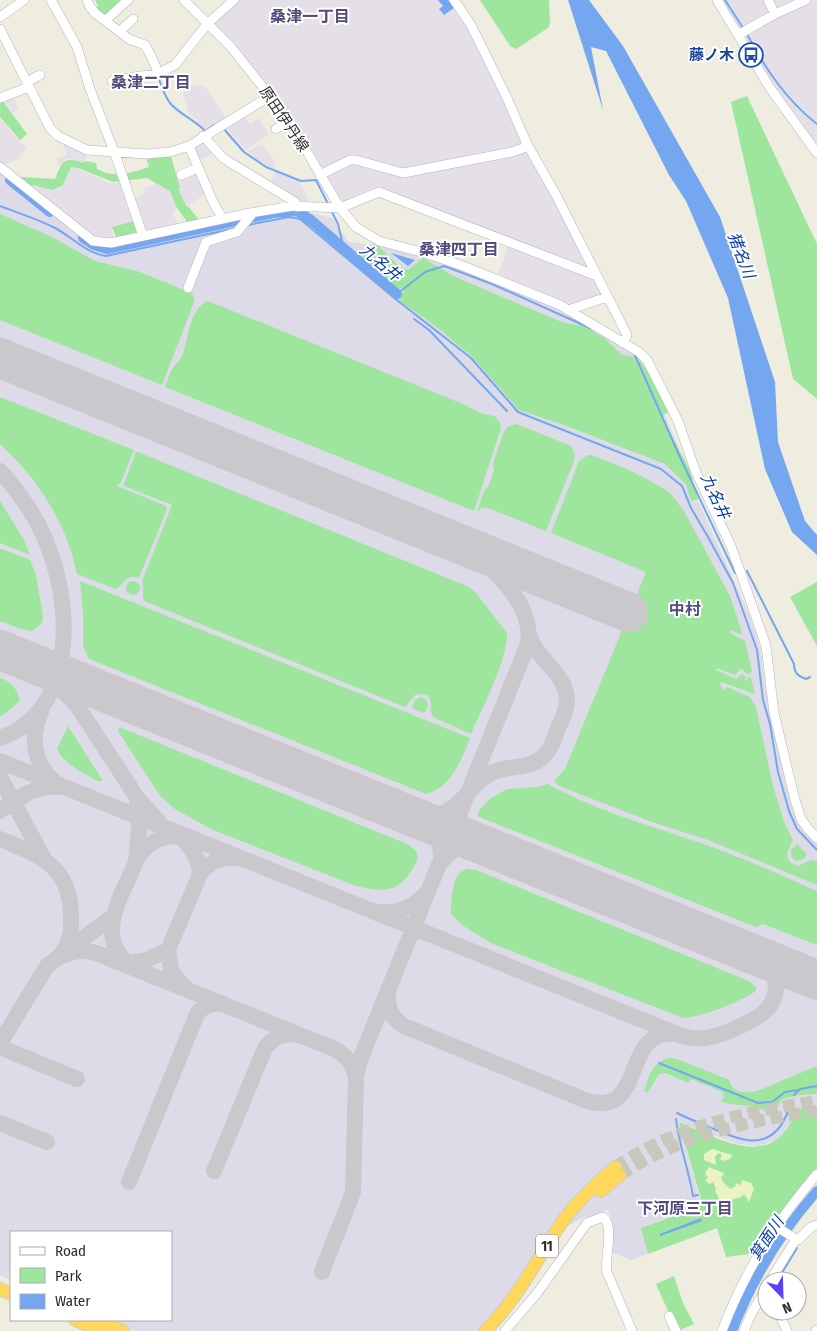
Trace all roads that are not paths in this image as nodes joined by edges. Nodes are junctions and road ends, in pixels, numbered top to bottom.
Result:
1 (24, 0) edge
2 (51, 0) edge
3 (87, 0) edge
4 (128, 0) edge
5 (184, 0) edge
6 (234, 0) edge
7 (454, 0) edge
8 (717, 0) edge
9 (768, 0) edge
10 (806, 0) edge
11 (775, 14) junction
12 (0, 17) edge
13 (133, 19) dead end
14 (106, 20) junction
15 (207, 24) junction
16 (0, 29) edge
17 (120, 32) junction
18 (738, 35) junction
19 (2, 40) edge
20 (158, 74) junction
21 (40, 75) dead end
22 (112, 81) dead end
23 (28, 85) junction
24 (270, 96) junction
25 (0, 98) edge
26 (289, 121) junction
27 (276, 129) dead end
28 (203, 136) junction
29 (527, 144) junction
30 (189, 146) junction
31 (114, 151) junction
32 (817, 153) edge
33 (0, 167) edge
34 (198, 168) junction
35 (181, 175) dead end
36 (320, 175) junction
37 (298, 206) junction
38 (340, 208) junction
39 (253, 213) junction
40 (223, 219) junction
41 (143, 236) junction
42 (597, 276) junction
43 (188, 288) dead end
44 (607, 296) junction
45 (568, 310) junction
46 (623, 343) junction
47 (817, 838) edge
48 (817, 1174) edge
49 (817, 1225) edge
50 (777, 1227) junction
51 (795, 1238) junction
52 (776, 1271) edge
53 (757, 1304) edge
54 (669, 1316) dead end
55 (78, 1321) edge
56 (88, 1321) edge
57 (98, 1321) edge
58 (103, 1331) edge
59 (113, 1331) edge
60 (123, 1331) edge
61 (485, 1331) edge
62 (495, 1331) edge
63 (505, 1331) edge
64 (632, 1331) edge
65 (676, 1331) edge
66 (722, 1331) edge
67 (744, 1331) edge

1 - 12 street
2 - 31 street
3 - 14 street
4 - 14 street
5 - 15 street, 原田伊丹線
6 - 15 street
7 - 29 street
8 - 18 street
9 - 11 street
10 - 11 street
11 - 18 street
13 - 17 street
14 - 17 street
15 - 20 street
15 - 24 street, 原田伊丹線
16 - 19 street
17 - 20 street
18 - 32 street
19 - 23 street
20 - 22 street
21 - 23 street
23 - 25 street
23 - 31 street
24 - 26 street, 原田伊丹線
24 - 28 street
26 - 27 street
26 - 36 street, 原田伊丹線
28 - 30 street
28 - 37 street
29 - 36 street
29 - 42 street
30 - 31 street
30 - 34 street
31 - 41 street
33 - 41 street
34 - 35 street
34 - 40 street
36 - 38 street, 原田伊丹線
37 - 38 street
37 - 39 street
38 - 42 street
38 - 45 street, 原田伊丹線
39 - 40 street
39 - 43 street
40 - 41 street
42 - 44 street
44 - 45 street
44 - 46 street
45 - 46 street, 原田伊丹線
46 - 47 street, 原田伊丹線
48 - 50 street
49 - 51 street
50 - 51 street
50 - 66 street
51 - 52 street
53 - 67 street
54 - 65 street
55 - 58 highway
56 - 59 street
57 - 60 highway
61 - 62 highway, 11
63 - 64 street

